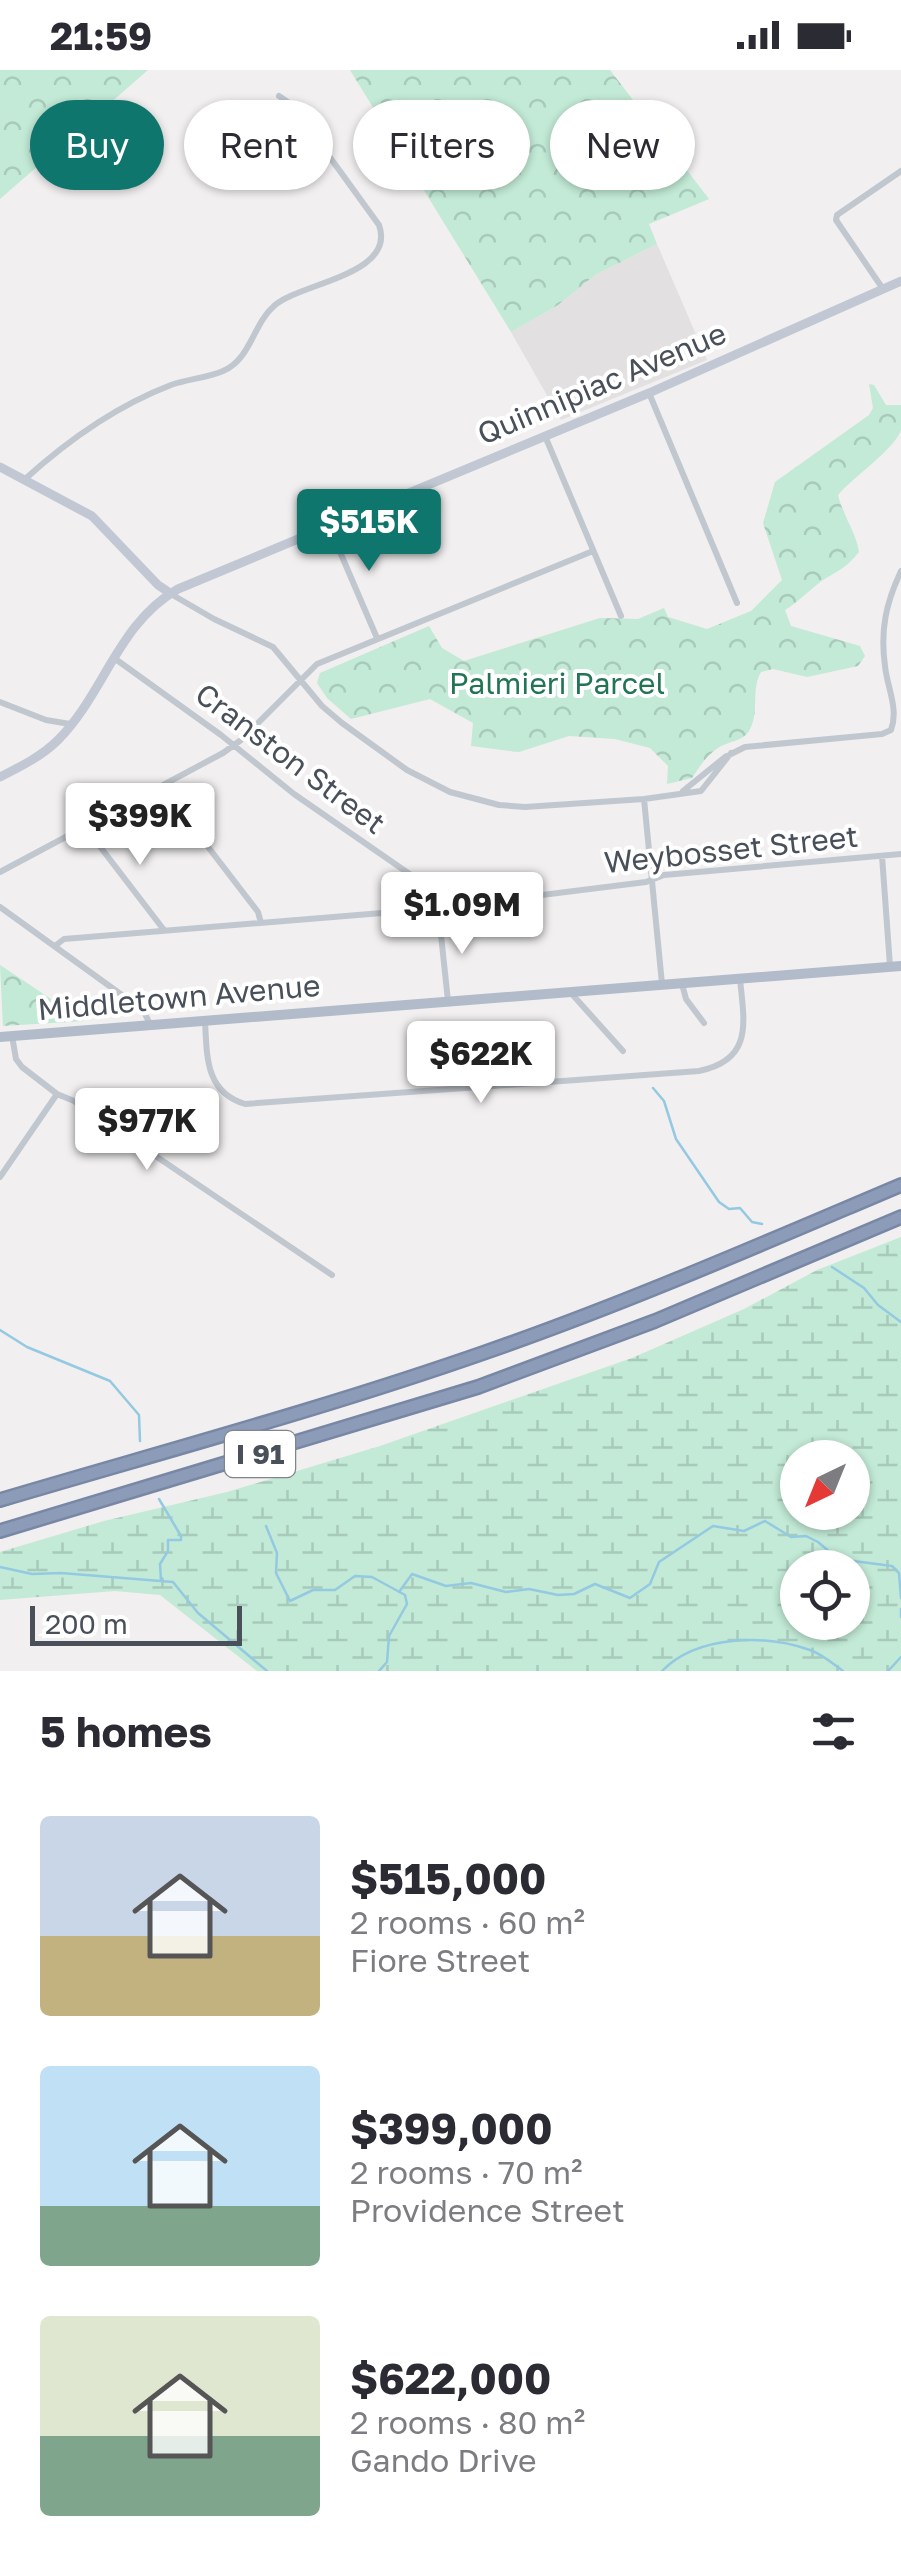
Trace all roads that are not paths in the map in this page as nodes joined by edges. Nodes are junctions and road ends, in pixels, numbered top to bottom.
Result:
1 (280, 96) dead end
2 (901, 171) edge
3 (901, 281) edge
4 (883, 289) junction
5 (649, 392) junction
6 (545, 436) junction
7 (0, 467) edge
8 (24, 480) junction
9 (328, 524) junction
10 (593, 550) junction
11 (901, 571) edge
12 (170, 593) junction
13 (737, 603) dead end
14 (621, 616) dead end
15 (377, 638) junction
16 (113, 657) junction
17 (301, 677) junction
18 (0, 702) edge
19 (46, 720) junction
20 (72, 724) junction
21 (56, 742) junction
22 (234, 746) junction
23 (0, 778) edge
24 (162, 787) junction
25 (644, 800) junction
26 (85, 827) junction
27 (901, 854) edge
28 (882, 856) junction
29 (0, 872) edge
30 (652, 880) junction
31 (436, 901) junction
32 (0, 907) edge
33 (446, 908) junction
34 (431, 909) junction
35 (439, 916) junction
36 (261, 923) junction
37 (165, 932) junction
38 (55, 946) junction
39 (896, 967) edge
40 (740, 978) junction
41 (681, 983) junction
42 (662, 984) junction
43 (570, 992) junction
44 (448, 1001) junction
45 (205, 1020) junction
46 (704, 1023) dead end
47 (150, 1025) junction
48 (6, 1037) edge
49 (623, 1051) dead end
50 (57, 1094) junction
51 (0, 1178) edge
52 (901, 1185) edge
53 (901, 1217) edge
54 (332, 1275) dead end
55 (0, 1500) edge
56 (0, 1531) edge

1 - 8 street
2 - 4 street
3 - 4 main road, Quinnipiac Avenue
4 - 5 main road, Quinnipiac Avenue
5 - 6 main road, Quinnipiac Avenue
5 - 13 street
6 - 9 main road, Quinnipiac Avenue
6 - 10 street
7 - 8 main road
8 - 12 main road
9 - 12 main road, Quinnipiac Avenue
9 - 15 street
10 - 14 street
10 - 15 street
11 - 25 street
12 - 16 main road, Quinnipiac Avenue
12 - 17 street
15 - 17 street
16 - 20 main road, Quinnipiac Avenue
16 - 22 street, Cranston Street
17 - 22 street
17 - 25 street
18 - 19 street
19 - 20 street
19 - 21 street
20 - 21 main road, Quinnipiac Avenue
21 - 23 main road, Quinnipiac Avenue
22 - 24 street
22 - 31 street, Cranston Street
24 - 26 street
24 - 36 street
25 - 30 street
26 - 29 street
26 - 37 street
27 - 28 street, Weybosset Street
28 - 30 street, Weybosset Street
28 - 39 street
30 - 33 street, Weybosset Street
30 - 42 street
31 - 33 street, Cranston Street
31 - 34 street
32 - 38 street
33 - 35 street
34 - 35 street
34 - 36 street
35 - 44 street
36 - 37 street
37 - 38 street
38 - 47 street
39 - 40 main road, Middletown Avenue
40 - 41 main road, Middletown Avenue
40 - 45 street
41 - 42 main road, Middletown Avenue
41 - 46 street
42 - 43 main road, Middletown Avenue
43 - 44 main road, Middletown Avenue
43 - 49 street
44 - 45 main road, Middletown Avenue
45 - 47 main road, Middletown Avenue
47 - 48 main road, Middletown Avenue
48 - 50 street
50 - 51 street
50 - 54 street
52 - 55 highway, I 91
53 - 56 highway, I 91

